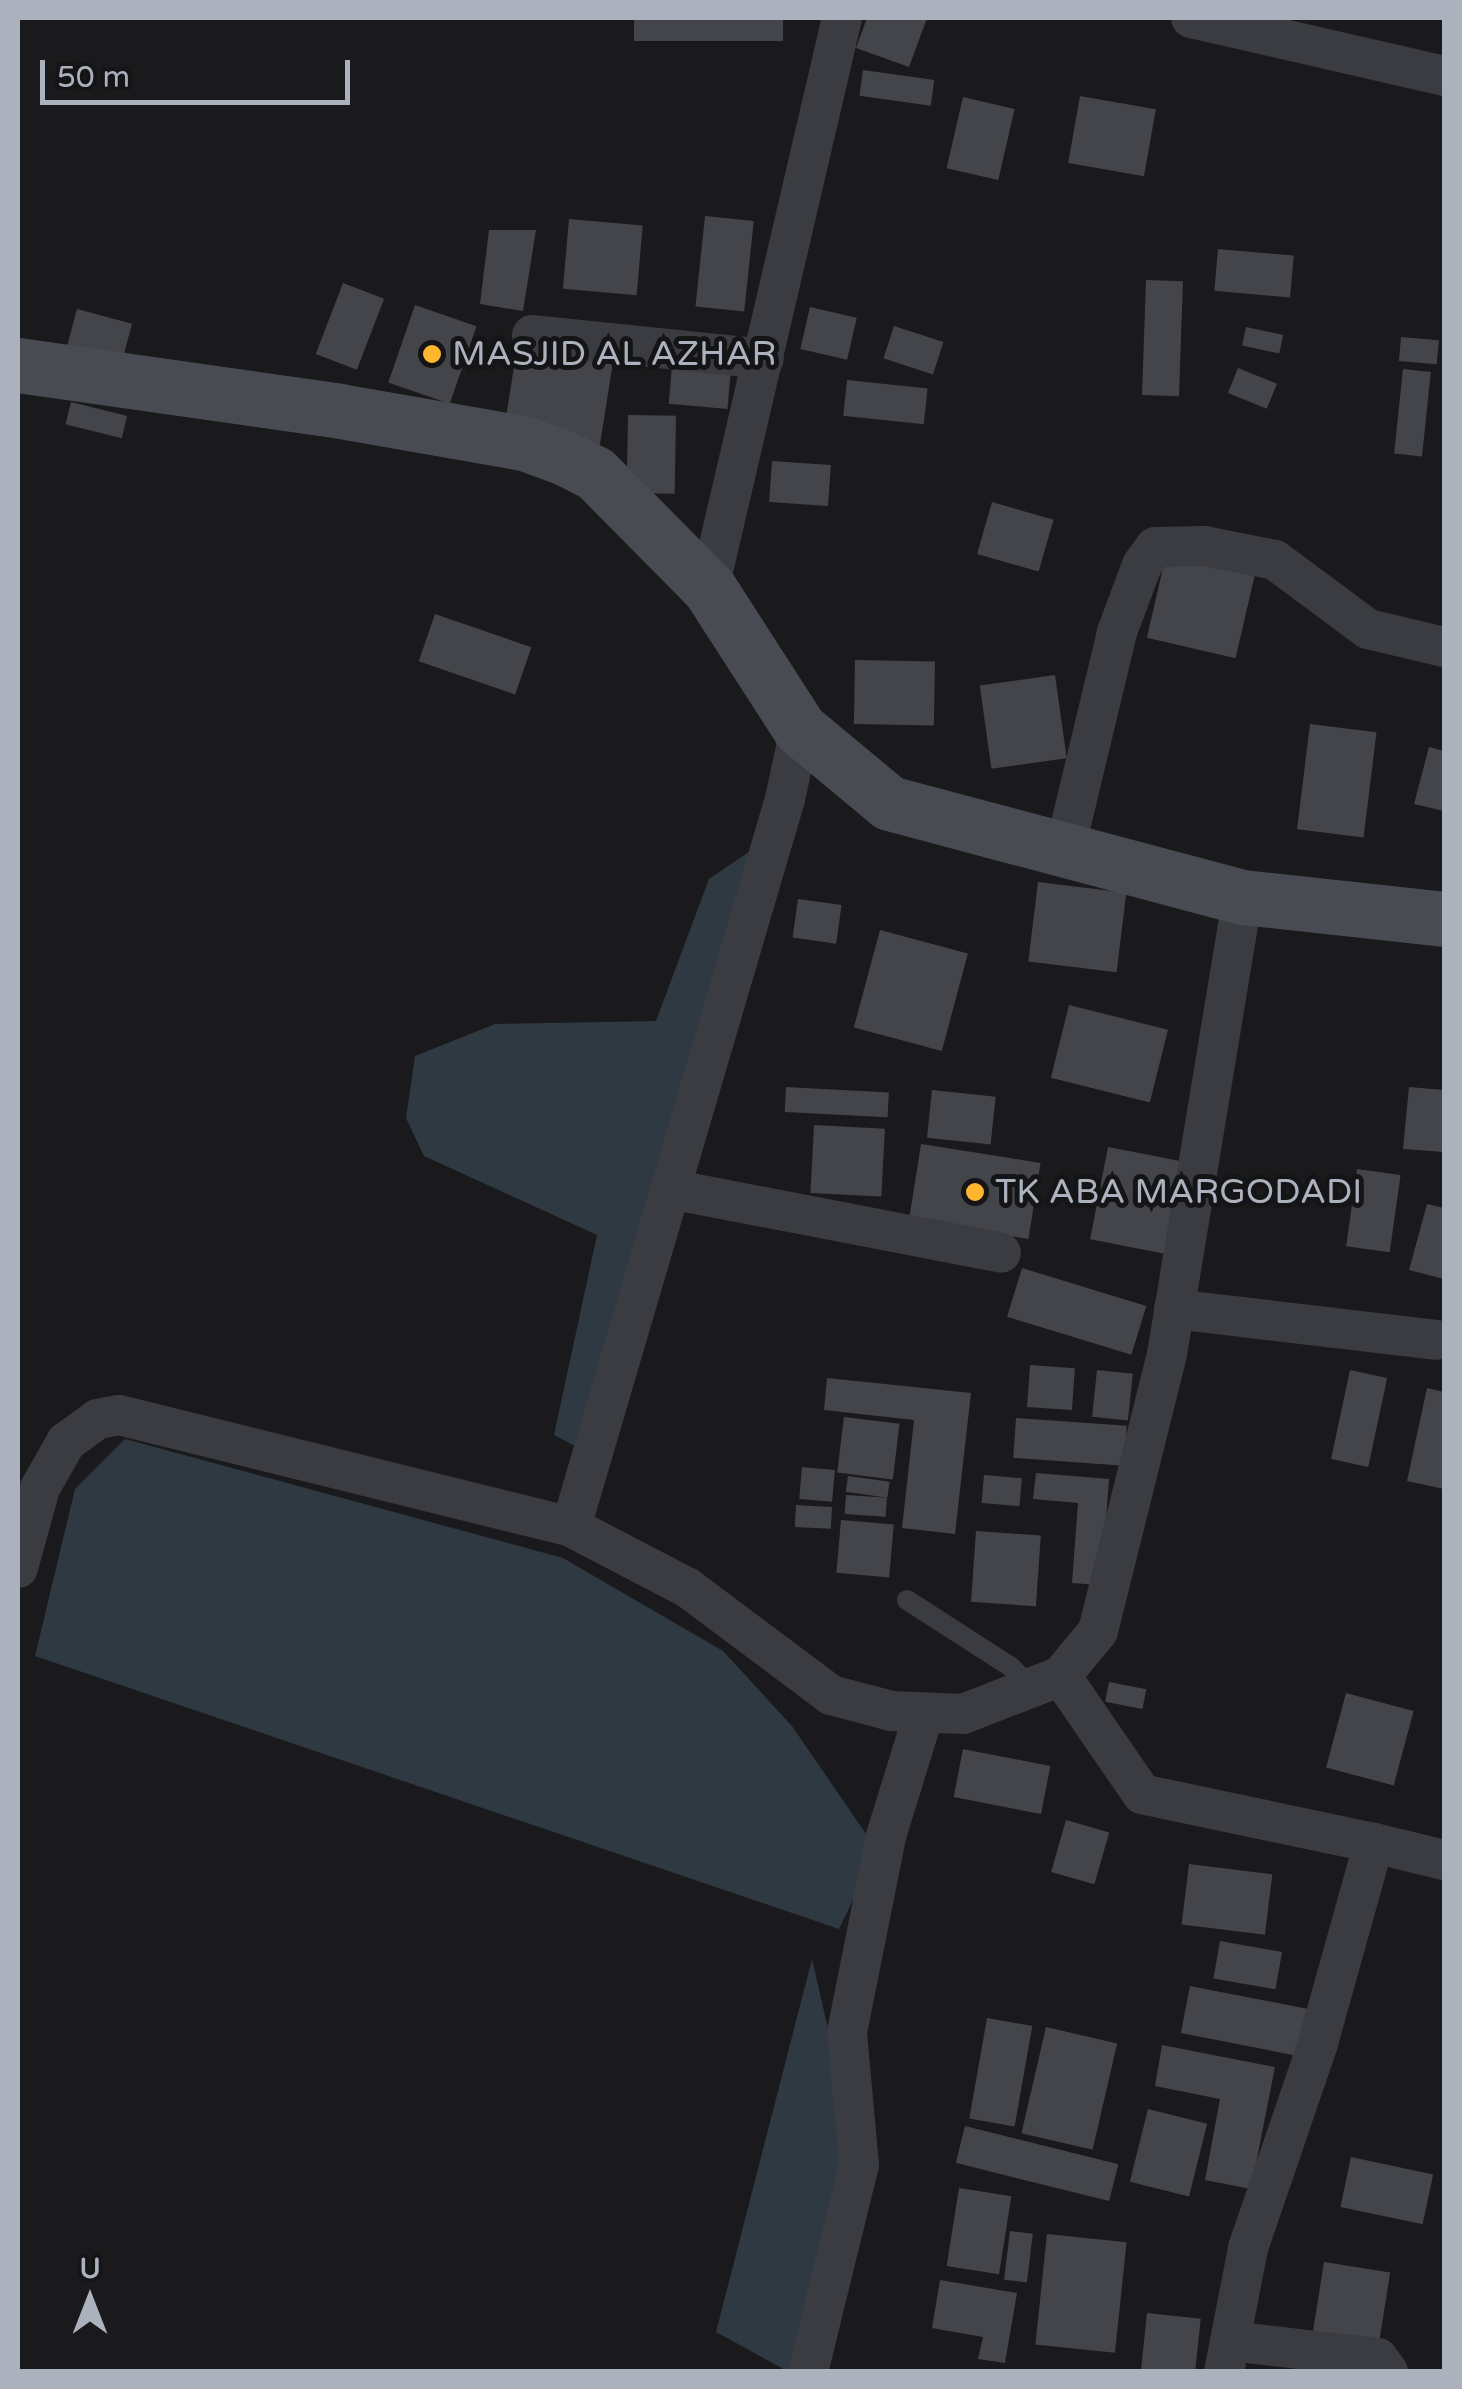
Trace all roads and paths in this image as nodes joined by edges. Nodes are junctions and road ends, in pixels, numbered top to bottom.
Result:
1 (842, 18) edge
2 (1191, 18) edge
3 (1444, 76) edge
4 (532, 336) dead end
5 (764, 360) junction
6 (18, 366) edge
7 (708, 588) junction
8 (1444, 647) edge
9 (800, 729) junction
10 (1065, 849) junction
11 (1243, 897) junction
12 (1444, 920) edge
13 (670, 1189) junction
14 (1001, 1253) dead end
15 (1174, 1309) junction
16 (1436, 1340) dead end
17 (571, 1527) junction
18 (18, 1568) edge
19 (906, 1600) dead end
20 (1046, 1682) junction
21 (924, 1713) junction
22 (1374, 1843) junction
23 (1444, 1860) edge
24 (1227, 2356) edge
25 (808, 2372) edge
26 (1388, 2372) edge

1 - 5 street
2 - 3 street
4 - 5 street
5 - 7 street
6 - 7 street
7 - 9 street
8 - 10 street
9 - 10 street
9 - 13 street
10 - 11 street
11 - 12 street
11 - 15 street
13 - 14 street
13 - 17 street
15 - 16 street
15 - 20 street
17 - 18 street
17 - 21 street
19 - 20 lane
20 - 21 street
20 - 22 street
21 - 25 street
22 - 23 street
22 - 24 street
24 - 26 street

